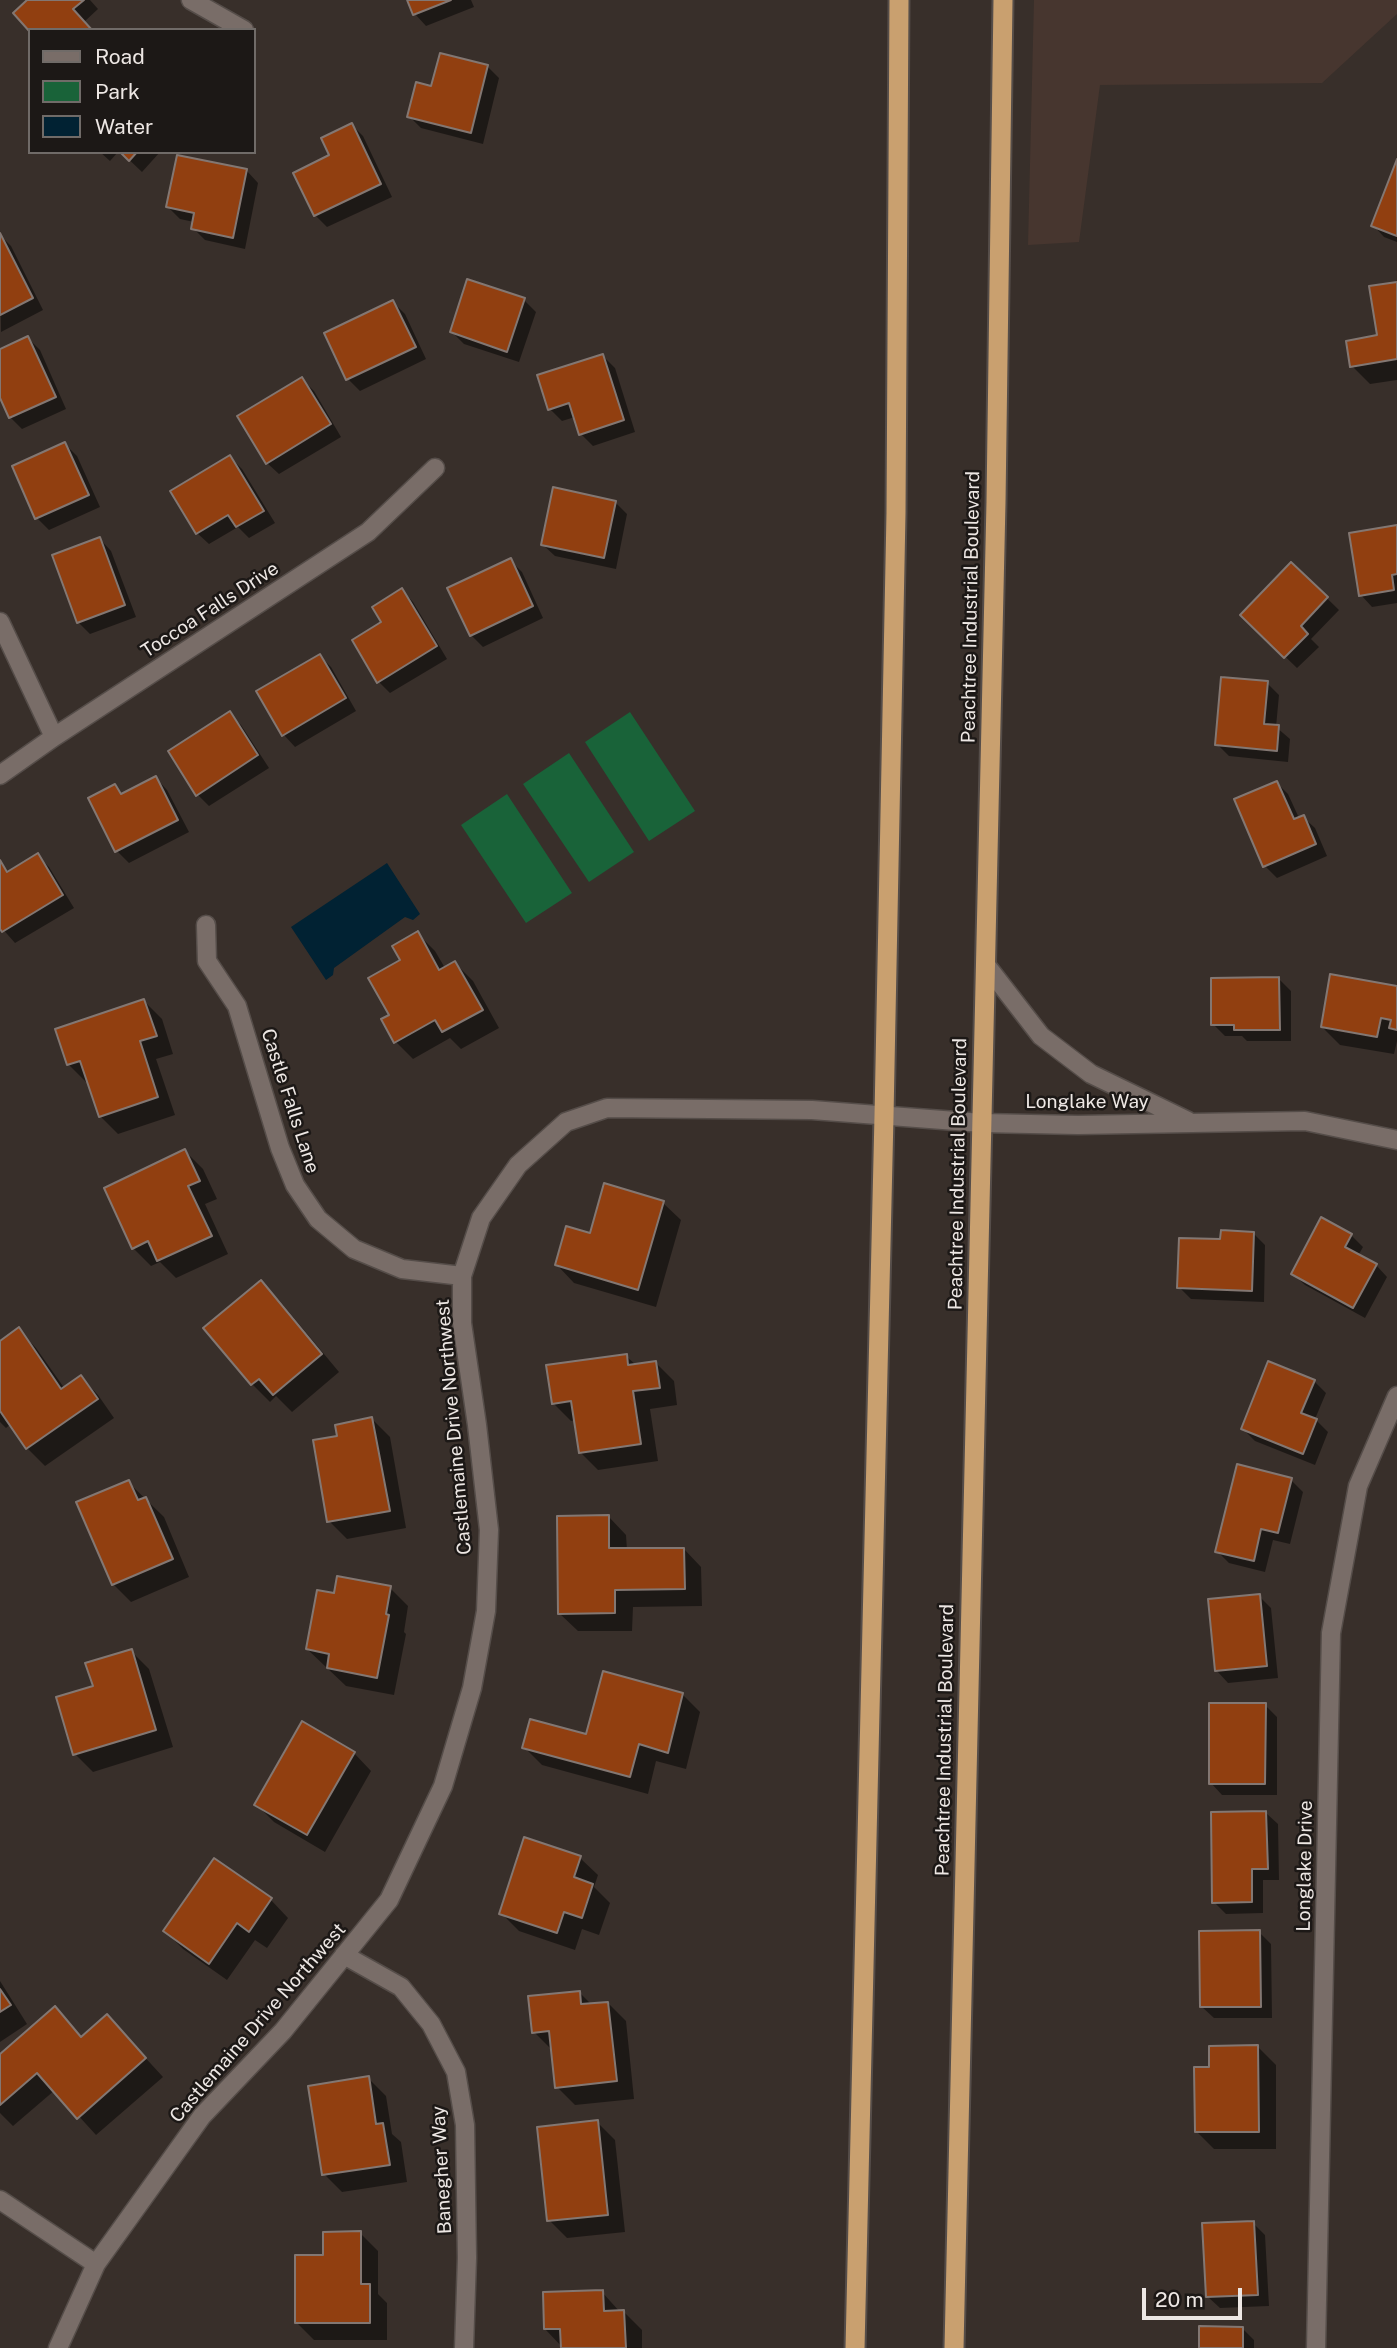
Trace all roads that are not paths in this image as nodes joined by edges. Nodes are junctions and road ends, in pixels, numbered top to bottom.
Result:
1 (191, 0) edge
2 (900, 0) edge
3 (1003, 0) edge
4 (241, 28) edge
5 (435, 468) dead end
6 (0, 622) edge
7 (54, 737) junction
8 (0, 775) edge
9 (206, 925) dead end
10 (986, 965) junction
11 (884, 1116) junction
12 (982, 1123) junction
13 (1191, 1123) junction
14 (1397, 1140) edge
15 (461, 1276) junction
16 (1397, 1396) edge
17 (344, 1955) junction
18 (0, 2200) edge
19 (96, 2264) junction
20 (58, 2348) edge
21 (464, 2348) edge
22 (855, 2348) edge
23 (954, 2348) edge
24 (1316, 2348) edge

1 - 4 street
2 - 11 highway
3 - 10 highway, Peachtree Industrial Boulevard
5 - 7 street, Toccoa Falls Drive
6 - 7 street
7 - 8 street, Toccoa Falls Drive
9 - 15 street, Castle Falls Lane
10 - 12 highway, Peachtree Industrial Boulevard
10 - 13 street, Longlake Way
11 - 12 street, Castlemaine Drive Northwest
11 - 15 street, Castlemaine Drive Northwest
11 - 22 highway
12 - 13 street, Longlake Way
12 - 23 highway, Peachtree Industrial Boulevard
13 - 14 street, Longlake Way
15 - 17 street, Castlemaine Drive Northwest
16 - 24 street, Longlake Drive
17 - 19 street, Castlemaine Drive Northwest
17 - 21 street, Banegher Way
18 - 19 street
19 - 20 street, Castlemaine Drive Northwest

